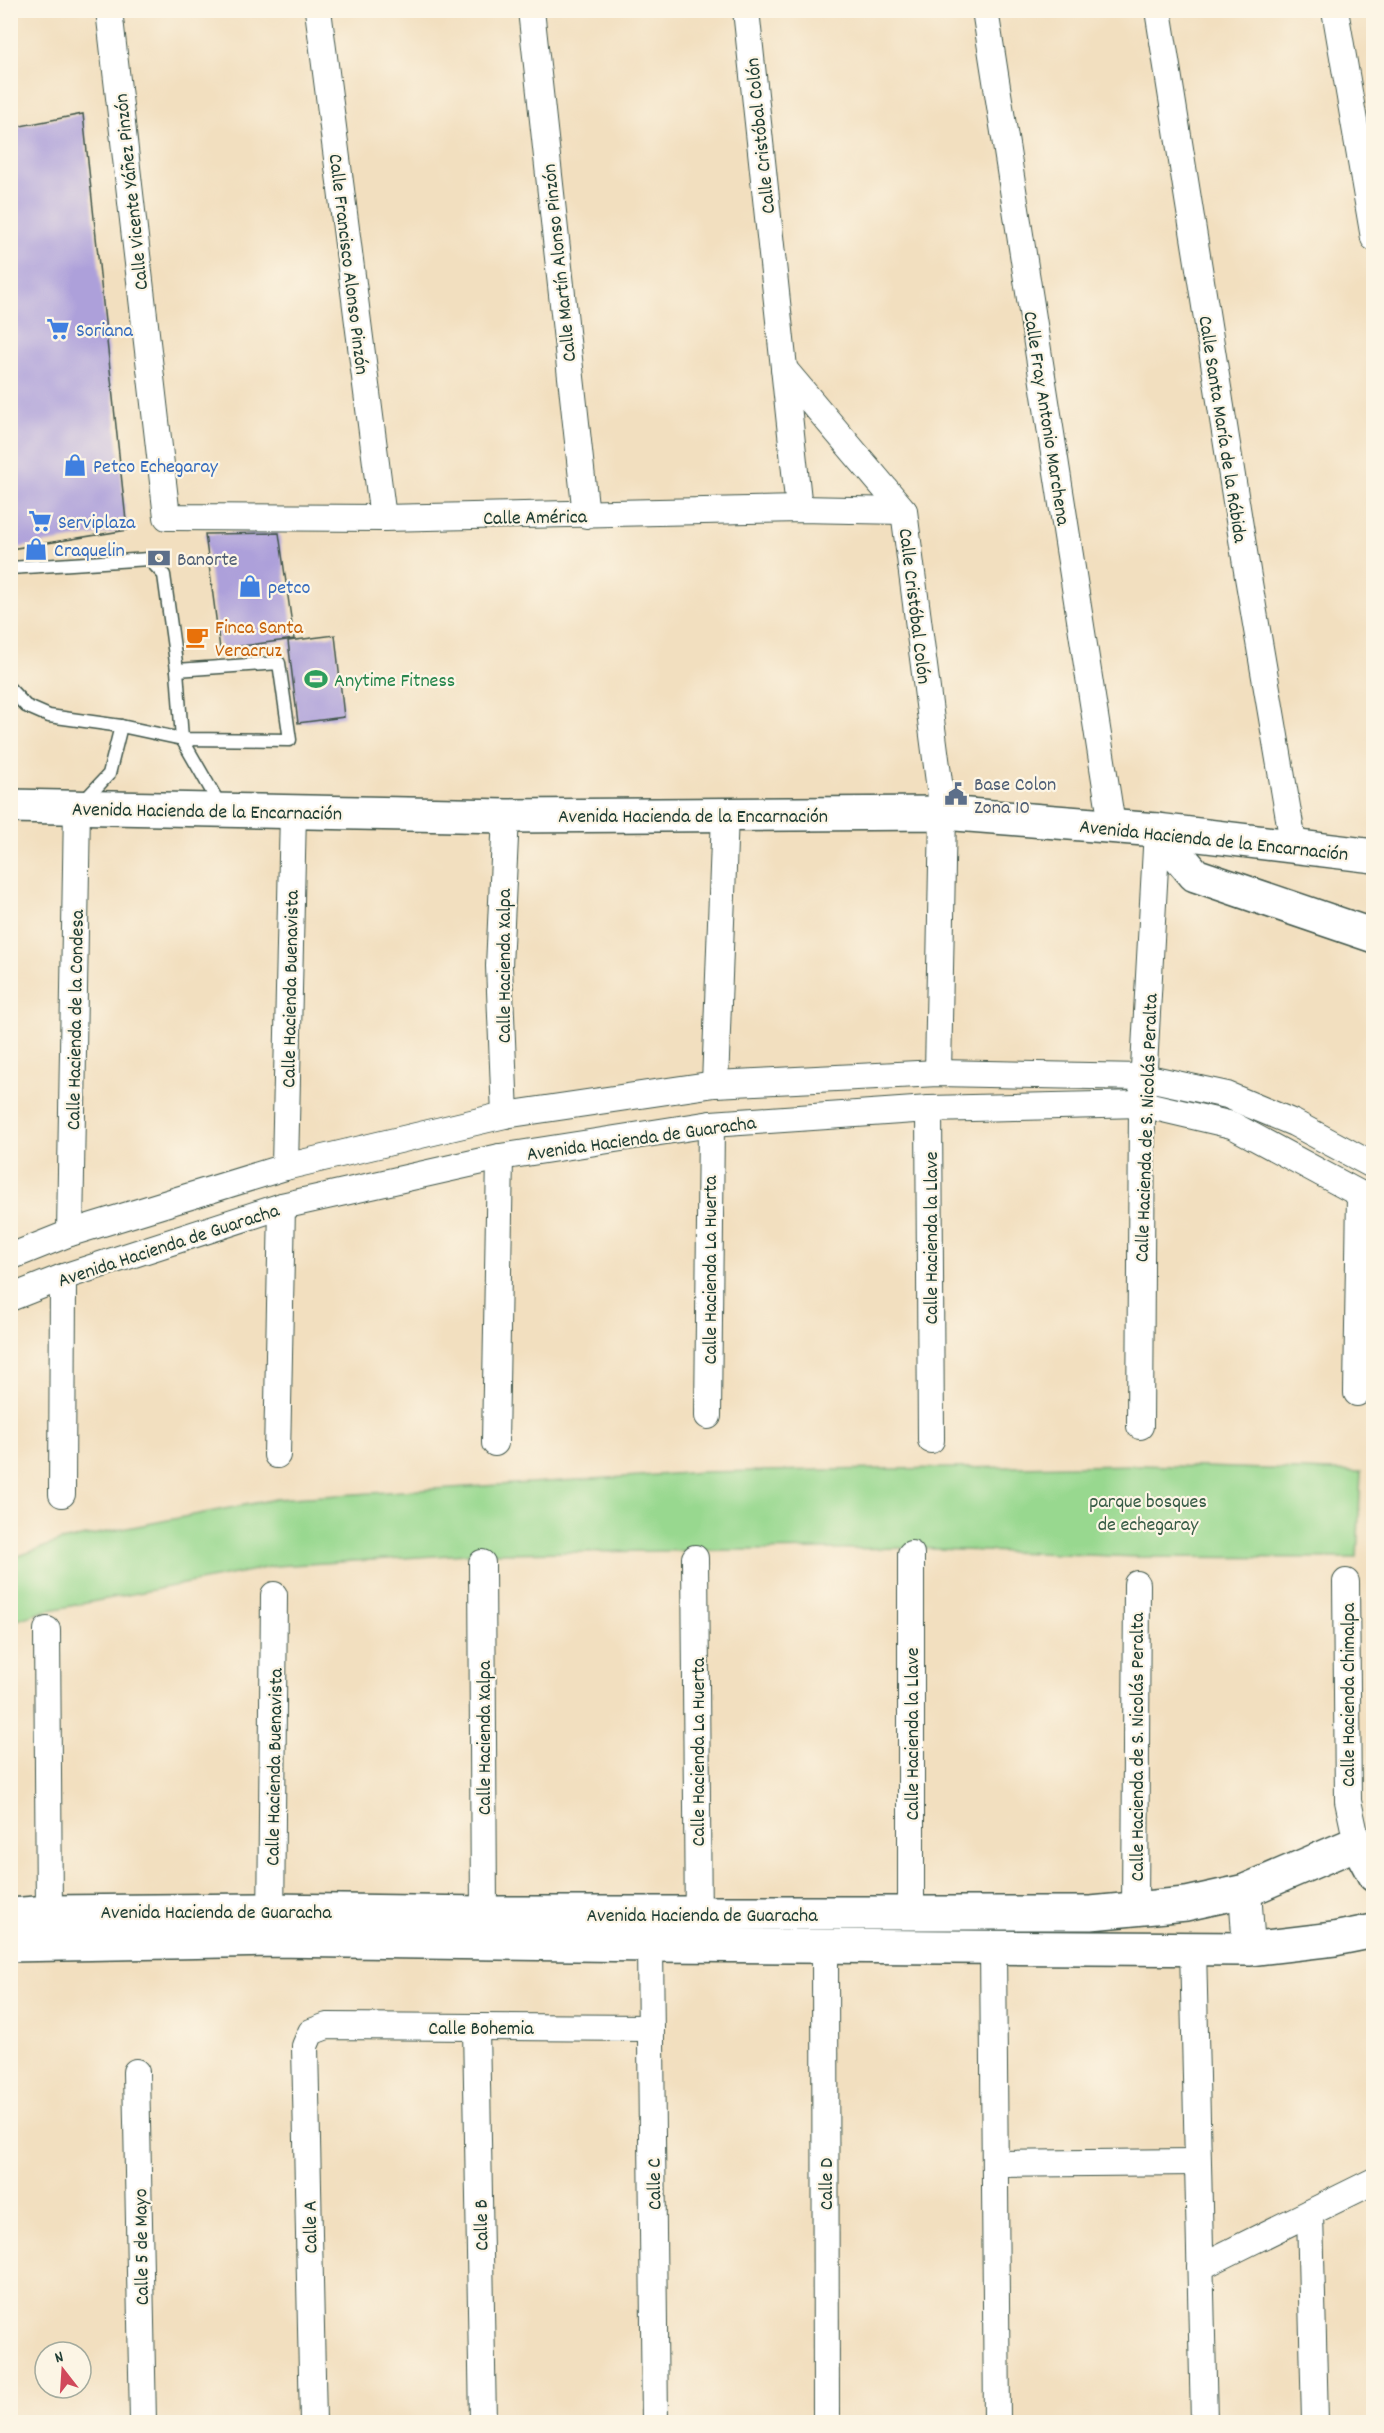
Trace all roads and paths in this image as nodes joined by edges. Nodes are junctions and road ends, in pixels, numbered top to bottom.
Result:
1 (109, 10) edge
2 (318, 10) edge
3 (531, 10) edge
4 (746, 10) edge
5 (985, 10) edge
6 (1158, 10) edge
7 (1335, 10) edge
8 (1374, 238) edge
9 (784, 369) junction
10 (799, 509) junction
11 (904, 511) junction
12 (586, 515) junction
13 (167, 517) joint
14 (383, 518) junction
15 (10, 568) edge
16 (177, 670) junction
17 (10, 689) edge
18 (121, 726) junction
19 (182, 739) junction
20 (10, 806) edge
21 (78, 807) junction
22 (223, 810) junction
23 (293, 812) junction
24 (943, 813) junction
25 (725, 814) junction
26 (506, 816) junction
27 (1112, 825) junction
28 (1157, 830) junction
29 (1294, 848) junction
30 (1374, 856) edge
31 (1374, 936) edge
32 (938, 1073) junction
33 (1143, 1077) junction
34 (715, 1084) junction
35 (664, 1091) junction
36 (1142, 1104) junction
37 (929, 1108) junction
38 (546, 1110) junction
39 (505, 1115) junction
40 (711, 1124) junction
41 (662, 1131) junction
42 (546, 1150) junction
43 (500, 1158) junction
44 (1374, 1166) edge
45 (285, 1167) junction
46 (1367, 1201) edge
47 (282, 1206) junction
48 (132, 1214) junction
49 (70, 1233) junction
50 (144, 1251) junction
51 (10, 1257) edge
52 (63, 1277) junction
53 (10, 1298) edge
54 (1357, 1393) dead end
55 (708, 1416) dead end
56 (1140, 1426) dead end
57 (931, 1440) dead end
58 (495, 1443) dead end
59 (277, 1455) dead end
60 (62, 1494) dead end
61 (911, 1554) dead end
62 (695, 1558) dead end
63 (482, 1563) dead end
64 (1346, 1582) dead end
65 (1137, 1584) dead end
66 (274, 1594) dead end
67 (47, 1630) dead end
68 (1365, 1833) edge
69 (1374, 1875) edge
70 (1245, 1891) junction
71 (1135, 1910) junction
72 (49, 1912) junction
73 (1091, 1913) junction
74 (484, 1914) junction
75 (911, 1914) junction
76 (10, 1915) edge
77 (271, 1925) junction
78 (698, 1929) junction
79 (1374, 1931) edge
80 (10, 1945) edge
81 (650, 1945) junction
82 (825, 1946) junction
83 (993, 1947) junction
84 (1091, 1947) junction
85 (1193, 1948) junction
86 (1249, 1949) junction
87 (476, 2027) junction
88 (651, 2028) junction
89 (311, 2032) joint
90 (136, 2072) dead end
91 (1197, 2162) junction
92 (995, 2164) junction
93 (1374, 2181) edge
94 (1310, 2213) junction
95 (1200, 2267) junction
96 (143, 2422) edge
97 (313, 2422) edge
98 (483, 2422) edge
99 (655, 2422) edge
100 (826, 2422) edge
101 (997, 2422) edge
102 (1204, 2422) edge
103 (1315, 2422) edge

1 - 13 street, Calle Vicente Yáñez Pinzón
2 - 14 street, Calle Francisco Alonso Pinzón
3 - 12 street, Calle Martín Alonso Pinzón
4 - 9 street, Calle Cristóbal Colón
5 - 27 street, Calle Fray Antonio Marchena
6 - 29 street, Calle Santa María de la Rábida
7 - 8 street
9 - 10 street, Calle Cristóbal Colón
9 - 11 street, Calle Cristóbal Colón
10 - 11 street, Calle América
10 - 12 street, Calle América
11 - 24 street, Calle Cristóbal Colón
12 - 14 street, Calle América
13 - 14 street, Calle América
15 - 16 lane
16 - 19 lane
16 - 19 lane
17 - 18 lane
18 - 19 lane
18 - 21 lane
19 - 22 lane
20 - 21 main road, Avenida Hacienda de la Encarnación
21 - 22 main road, Avenida Hacienda de la Encarnación
21 - 49 street, Calle Hacienda de la Condesa
22 - 23 main road, Avenida Hacienda de la Encarnación
23 - 26 main road, Avenida Hacienda de la Encarnación
23 - 45 street, Calle Hacienda Buenavista
24 - 25 main road, Avenida Hacienda de la Encarnación
24 - 27 main road, Avenida Hacienda de la Encarnación
24 - 32 street
25 - 26 main road, Avenida Hacienda de la Encarnación
25 - 34 street
26 - 39 street, Calle Hacienda Xalpa
27 - 28 main road, Avenida Hacienda de la Encarnación
28 - 29 main road, Avenida Hacienda de la Encarnación
28 - 31 main road
28 - 33 street, Calle Hacienda de S. Nicolás Peralta
29 - 30 main road, Avenida Hacienda de la Encarnación
32 - 33 street, Avenida Hacienda de Guaracha
32 - 34 street, Avenida Hacienda de Guaracha
33 - 36 street, Calle Hacienda de S. Nicolás Peralta
33 - 44 street, Avenida Hacienda de Guaracha
34 - 35 street, Avenida Hacienda de Guaracha
35 - 38 street, Avenida Hacienda de Guaracha
35 - 41 street
36 - 37 street, Avenida Hacienda de Guaracha
36 - 46 street, Avenida Hacienda de Guaracha
36 - 56 street, Calle Hacienda de S. Nicolás Peralta
37 - 40 street, Avenida Hacienda de Guaracha
37 - 57 street, Calle Hacienda la Llave
38 - 39 street, Avenida Hacienda de Guaracha
38 - 42 street
39 - 45 street, Avenida Hacienda de Guaracha
40 - 41 street, Avenida Hacienda de Guaracha
40 - 55 street, Calle Hacienda La Huerta
41 - 42 street, Avenida Hacienda de Guaracha
42 - 43 street, Avenida Hacienda de Guaracha
43 - 47 street, Avenida Hacienda de Guaracha
43 - 58 street
45 - 48 street, Avenida Hacienda de Guaracha
46 - 54 street
47 - 50 street, Avenida Hacienda de Guaracha
47 - 59 street
48 - 49 street, Avenida Hacienda de Guaracha
48 - 50 street
49 - 51 street, Avenida Hacienda de Guaracha
50 - 52 street, Avenida Hacienda de Guaracha
52 - 53 street, Avenida Hacienda de Guaracha
52 - 60 street
61 - 75 street, Calle Hacienda la Llave
62 - 78 street, Calle Hacienda La Huerta
63 - 74 street, Calle Hacienda Xalpa
64 - 68 street, Calle Hacienda Chimalpa
65 - 71 street, Calle Hacienda de S. Nicolás Peralta
66 - 77 street, Calle Hacienda Buenavista
67 - 72 street
68 - 69 main road, Calle Hacienda Chimalpa
68 - 70 main road, Avenida Hacienda de Guaracha
70 - 71 main road, Avenida Hacienda de Guaracha
70 - 86 street
71 - 73 main road, Avenida Hacienda de Guaracha
72 - 76 main road, Avenida Hacienda de Guaracha
72 - 77 main road, Avenida Hacienda de Guaracha
73 - 75 main road, Avenida Hacienda de Guaracha
73 - 84 street
74 - 77 main road, Avenida Hacienda de Guaracha
74 - 78 main road, Avenida Hacienda de Guaracha
75 - 78 main road, Avenida Hacienda de Guaracha
77 - 80 main road, Avenida Hacienda de Guaracha
77 - 81 main road, Avenida Hacienda de Guaracha
78 - 81 main road, Avenida Hacienda de Guaracha
78 - 82 main road, Avenida Hacienda de Guaracha
79 - 86 main road, Avenida Hacienda de Guaracha
81 - 88 street, Calle C
82 - 83 main road, Avenida Hacienda de Guaracha
82 - 100 street, Calle D
83 - 84 main road, Avenida Hacienda de Guaracha
83 - 92 street
84 - 85 main road, Avenida Hacienda de Guaracha
85 - 86 main road, Avenida Hacienda de Guaracha
85 - 91 street
87 - 88 street, Calle Bohemia
87 - 89 street, Calle Bohemia
87 - 98 street, Calle B
88 - 99 street, Calle C
89 - 97 street, Calle A
90 - 96 street, Calle 5 de Mayo
91 - 92 street
91 - 95 street
92 - 101 street
93 - 94 street
94 - 95 street
94 - 103 street
95 - 102 street

